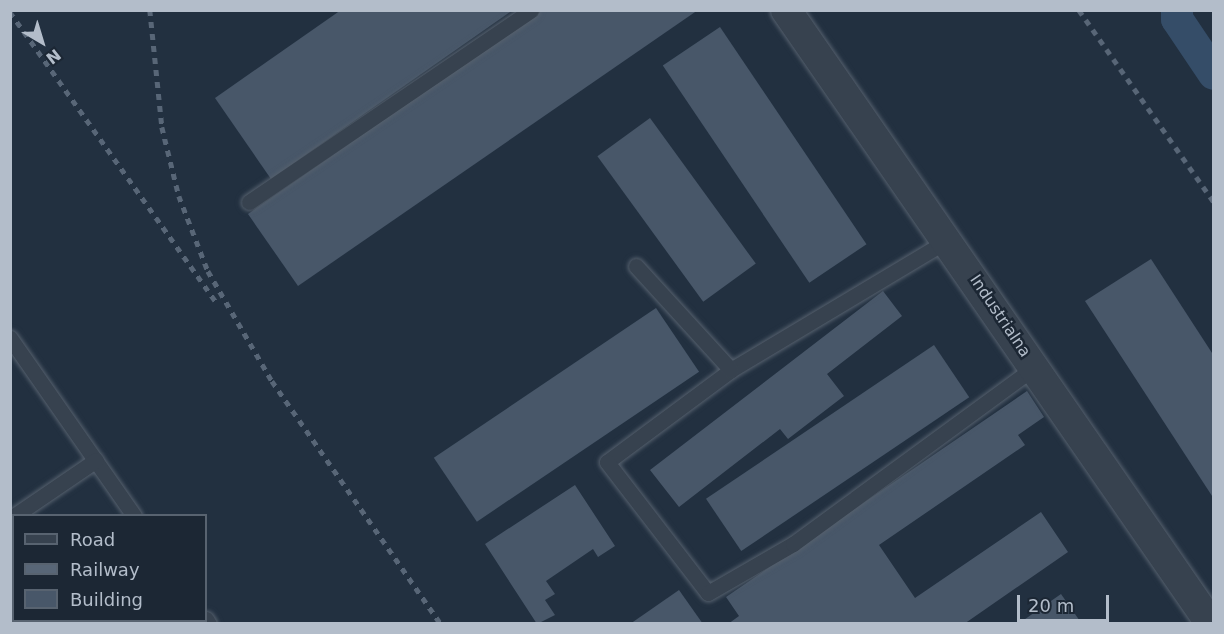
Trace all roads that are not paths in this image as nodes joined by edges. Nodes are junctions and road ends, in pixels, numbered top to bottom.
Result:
1 (531, 10) edge
2 (786, 10) edge
3 (249, 201) dead end
4 (948, 240) junction
5 (636, 266) dead end
6 (10, 338) edge
7 (1035, 367) junction
8 (731, 370) junction
9 (96, 460) junction
10 (17, 514) edge
11 (133, 514) edge
12 (1211, 624) edge

1 - 3 lane
2 - 4 street, Industrialna
4 - 7 street, Industrialna
4 - 8 lane
5 - 8 lane
6 - 9 lane
7 - 8 lane
7 - 12 street, Industrialna
9 - 10 lane
9 - 11 lane

